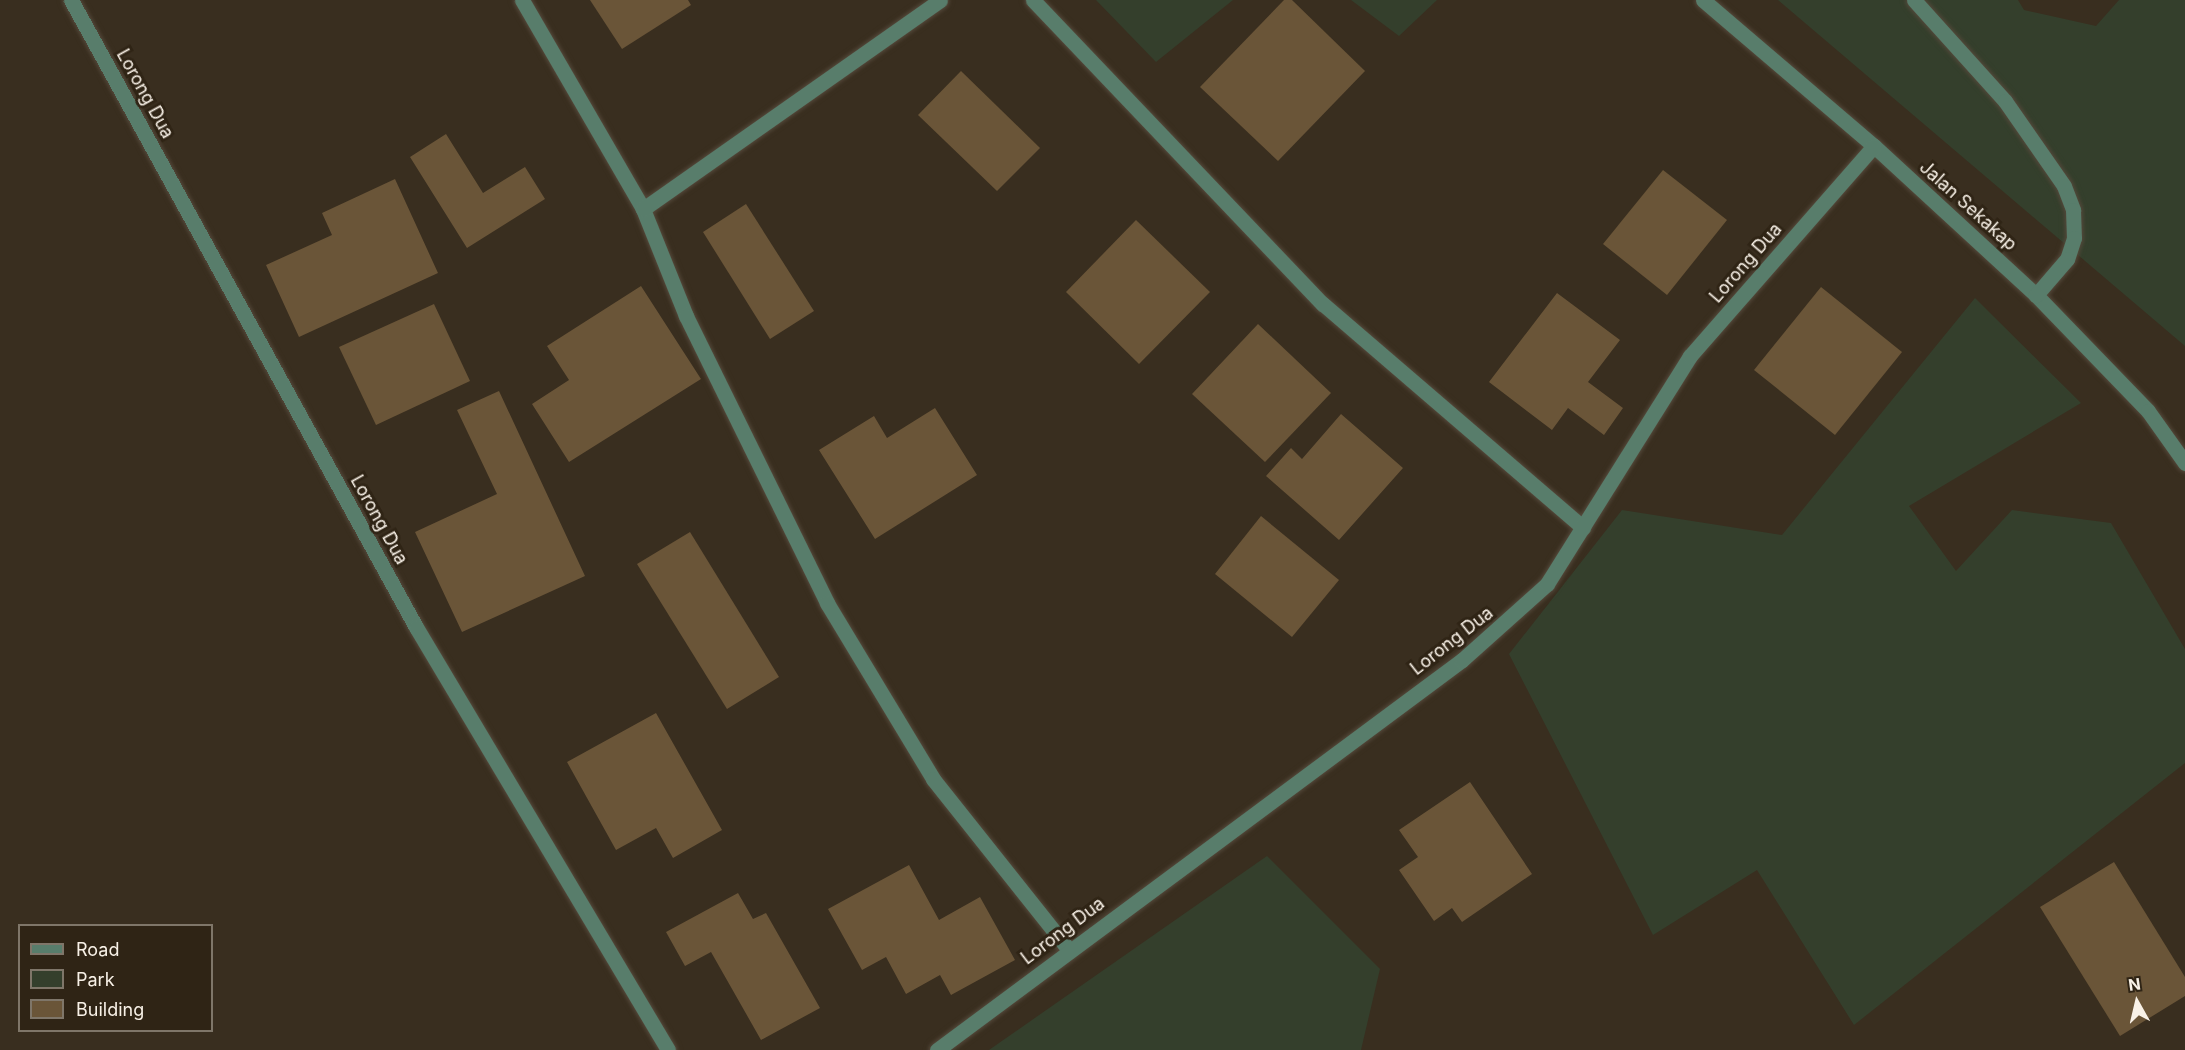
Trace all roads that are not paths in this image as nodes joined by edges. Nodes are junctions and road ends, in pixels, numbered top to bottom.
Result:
1 (71, 0) edge
2 (522, 0) edge
3 (940, 0) edge
4 (1033, 0) edge
5 (1703, 0) edge
6 (1914, 0) edge
7 (1874, 146) junction
8 (643, 209) junction
9 (2036, 295) junction
10 (2185, 463) edge
11 (1583, 528) junction
12 (1069, 950) junction
13 (668, 1050) edge
14 (937, 1050) edge

1 - 13 street, Lorong Dua
2 - 8 street
3 - 8 street
4 - 11 street
5 - 7 street, Jalan Sekakap
6 - 9 street
7 - 9 street, Jalan Sekakap
7 - 11 street, Lorong Dua
8 - 12 street
9 - 10 street, Jalan Sekakap
11 - 12 street, Lorong Dua
12 - 14 street, Lorong Dua

